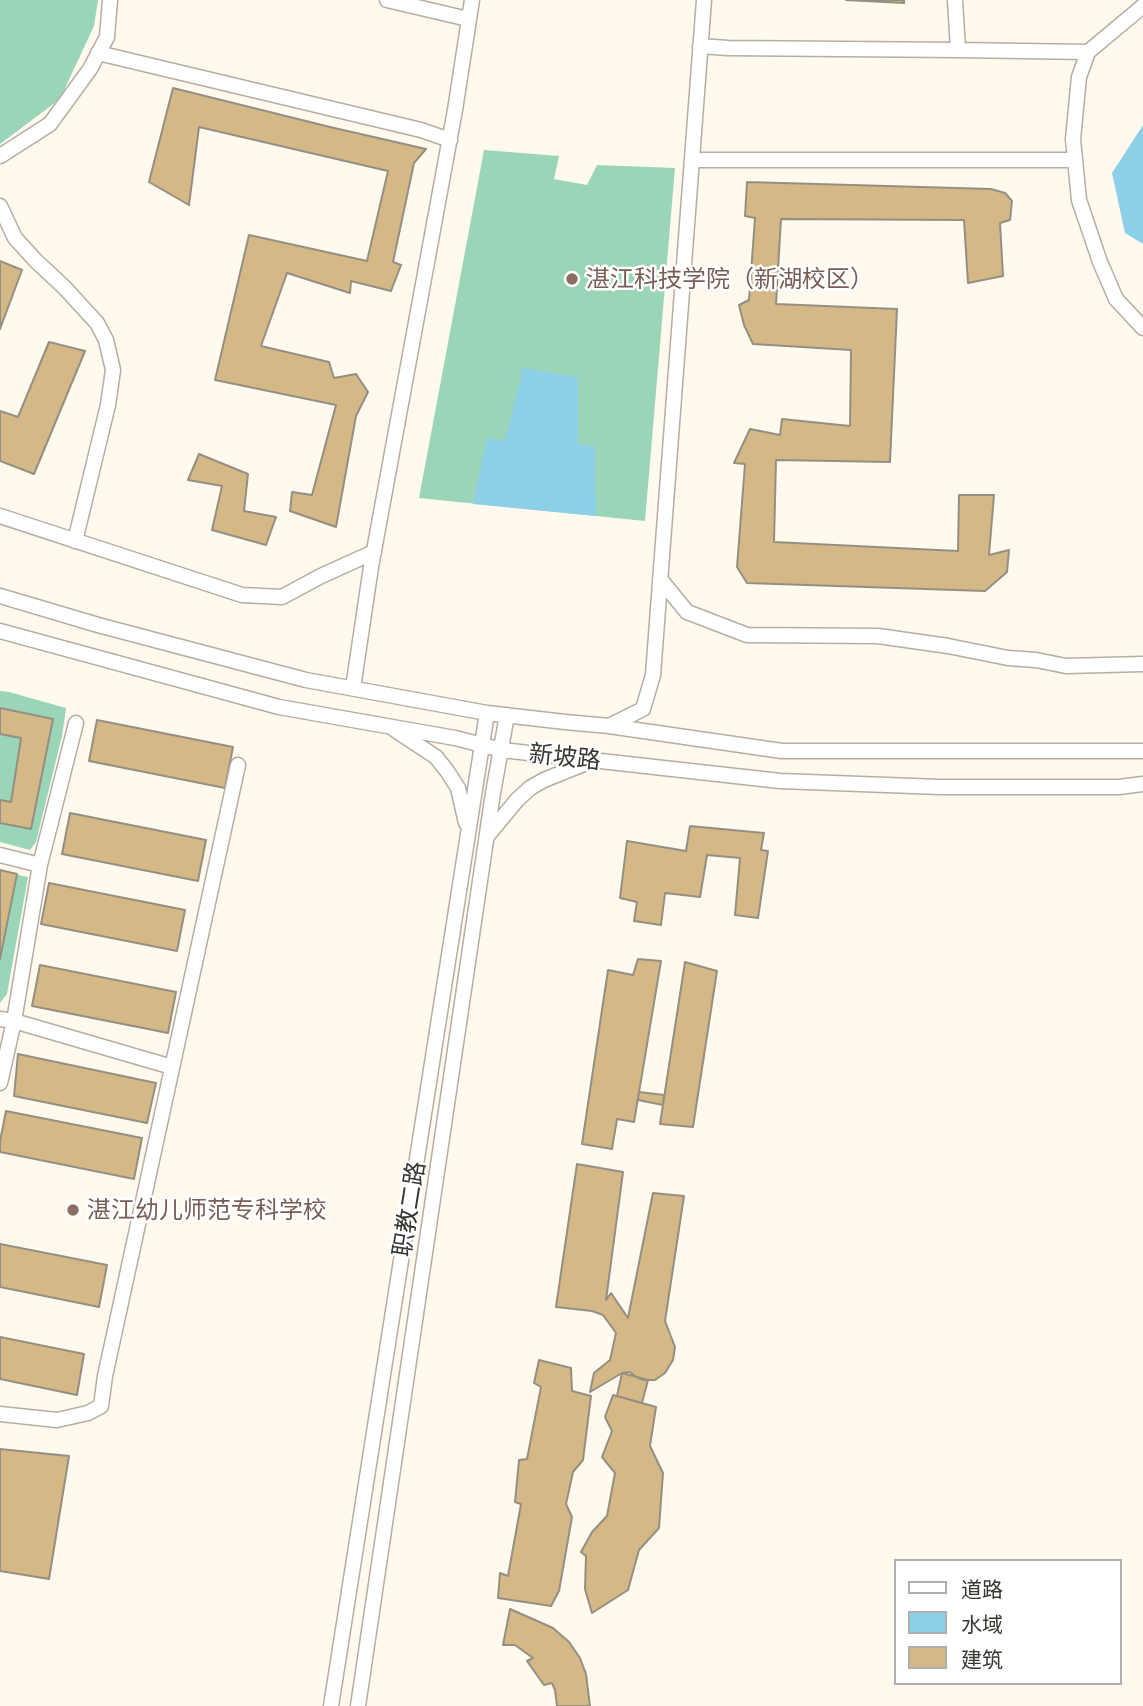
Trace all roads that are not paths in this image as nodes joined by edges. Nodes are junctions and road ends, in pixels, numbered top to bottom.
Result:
1 (110, 0) edge
2 (387, 0) edge
3 (472, 0) edge
4 (704, 0) edge
5 (955, 0) edge
6 (1143, 6) edge
7 (468, 19) junction
8 (700, 46) junction
9 (958, 50) junction
10 (1088, 51) junction
11 (98, 53) junction
12 (450, 139) junction
13 (0, 156) edge
14 (692, 160) junction
15 (1074, 160) junction
16 (0, 206) edge
17 (1143, 328) edge
18 (0, 516) edge
19 (75, 541) junction
20 (374, 552) junction
21 (660, 579) junction
22 (0, 596) edge
23 (0, 631) edge
24 (1143, 664) edge
25 (353, 688) junction
26 (487, 713) junction
27 (507, 716) junction
28 (76, 723) dead end
29 (610, 726) junction
30 (391, 727) junction
31 (482, 745) junction
32 (502, 750) junction
33 (1143, 751) edge
34 (593, 760) junction
35 (238, 765) dead end
36 (1143, 785) edge
37 (468, 833) junction
38 (487, 836) junction
39 (0, 855) edge
40 (40, 865) junction
41 (7, 1020) edge
42 (172, 1067) junction
43 (0, 1083) edge
44 (0, 1414) edge
45 (331, 1706) edge
46 (358, 1706) edge

1 - 11 street
2 - 7 street
3 - 7 street
4 - 8 street
5 - 9 street
6 - 10 street
7 - 12 street
8 - 9 street
8 - 14 street
9 - 10 street
10 - 15 street
11 - 12 street
11 - 13 street
12 - 20 street
14 - 15 street
14 - 21 street
15 - 17 street
16 - 19 street
18 - 19 street
19 - 20 street
20 - 25 street
21 - 24 street
21 - 29 street
22 - 25 street, 新坡路
23 - 30 street, 新坡路
25 - 26 street, 新坡路
26 - 27 street, 新坡路
26 - 31 street, 职教二路
27 - 29 street, 新坡路
27 - 32 street, 职教二路
28 - 40 street
29 - 33 street, 新坡路
30 - 31 street, 新坡路
30 - 37 street
31 - 32 street, 新坡路
31 - 37 street, 职教二路
32 - 34 street, 新坡路
32 - 38 street, 职教二路
34 - 36 street, 新坡路
34 - 38 street
35 - 42 street
37 - 45 street, 职教二路
38 - 46 street, 职教二路
39 - 40 street
40 - 41 street
41 - 42 street
41 - 43 street
42 - 44 street

